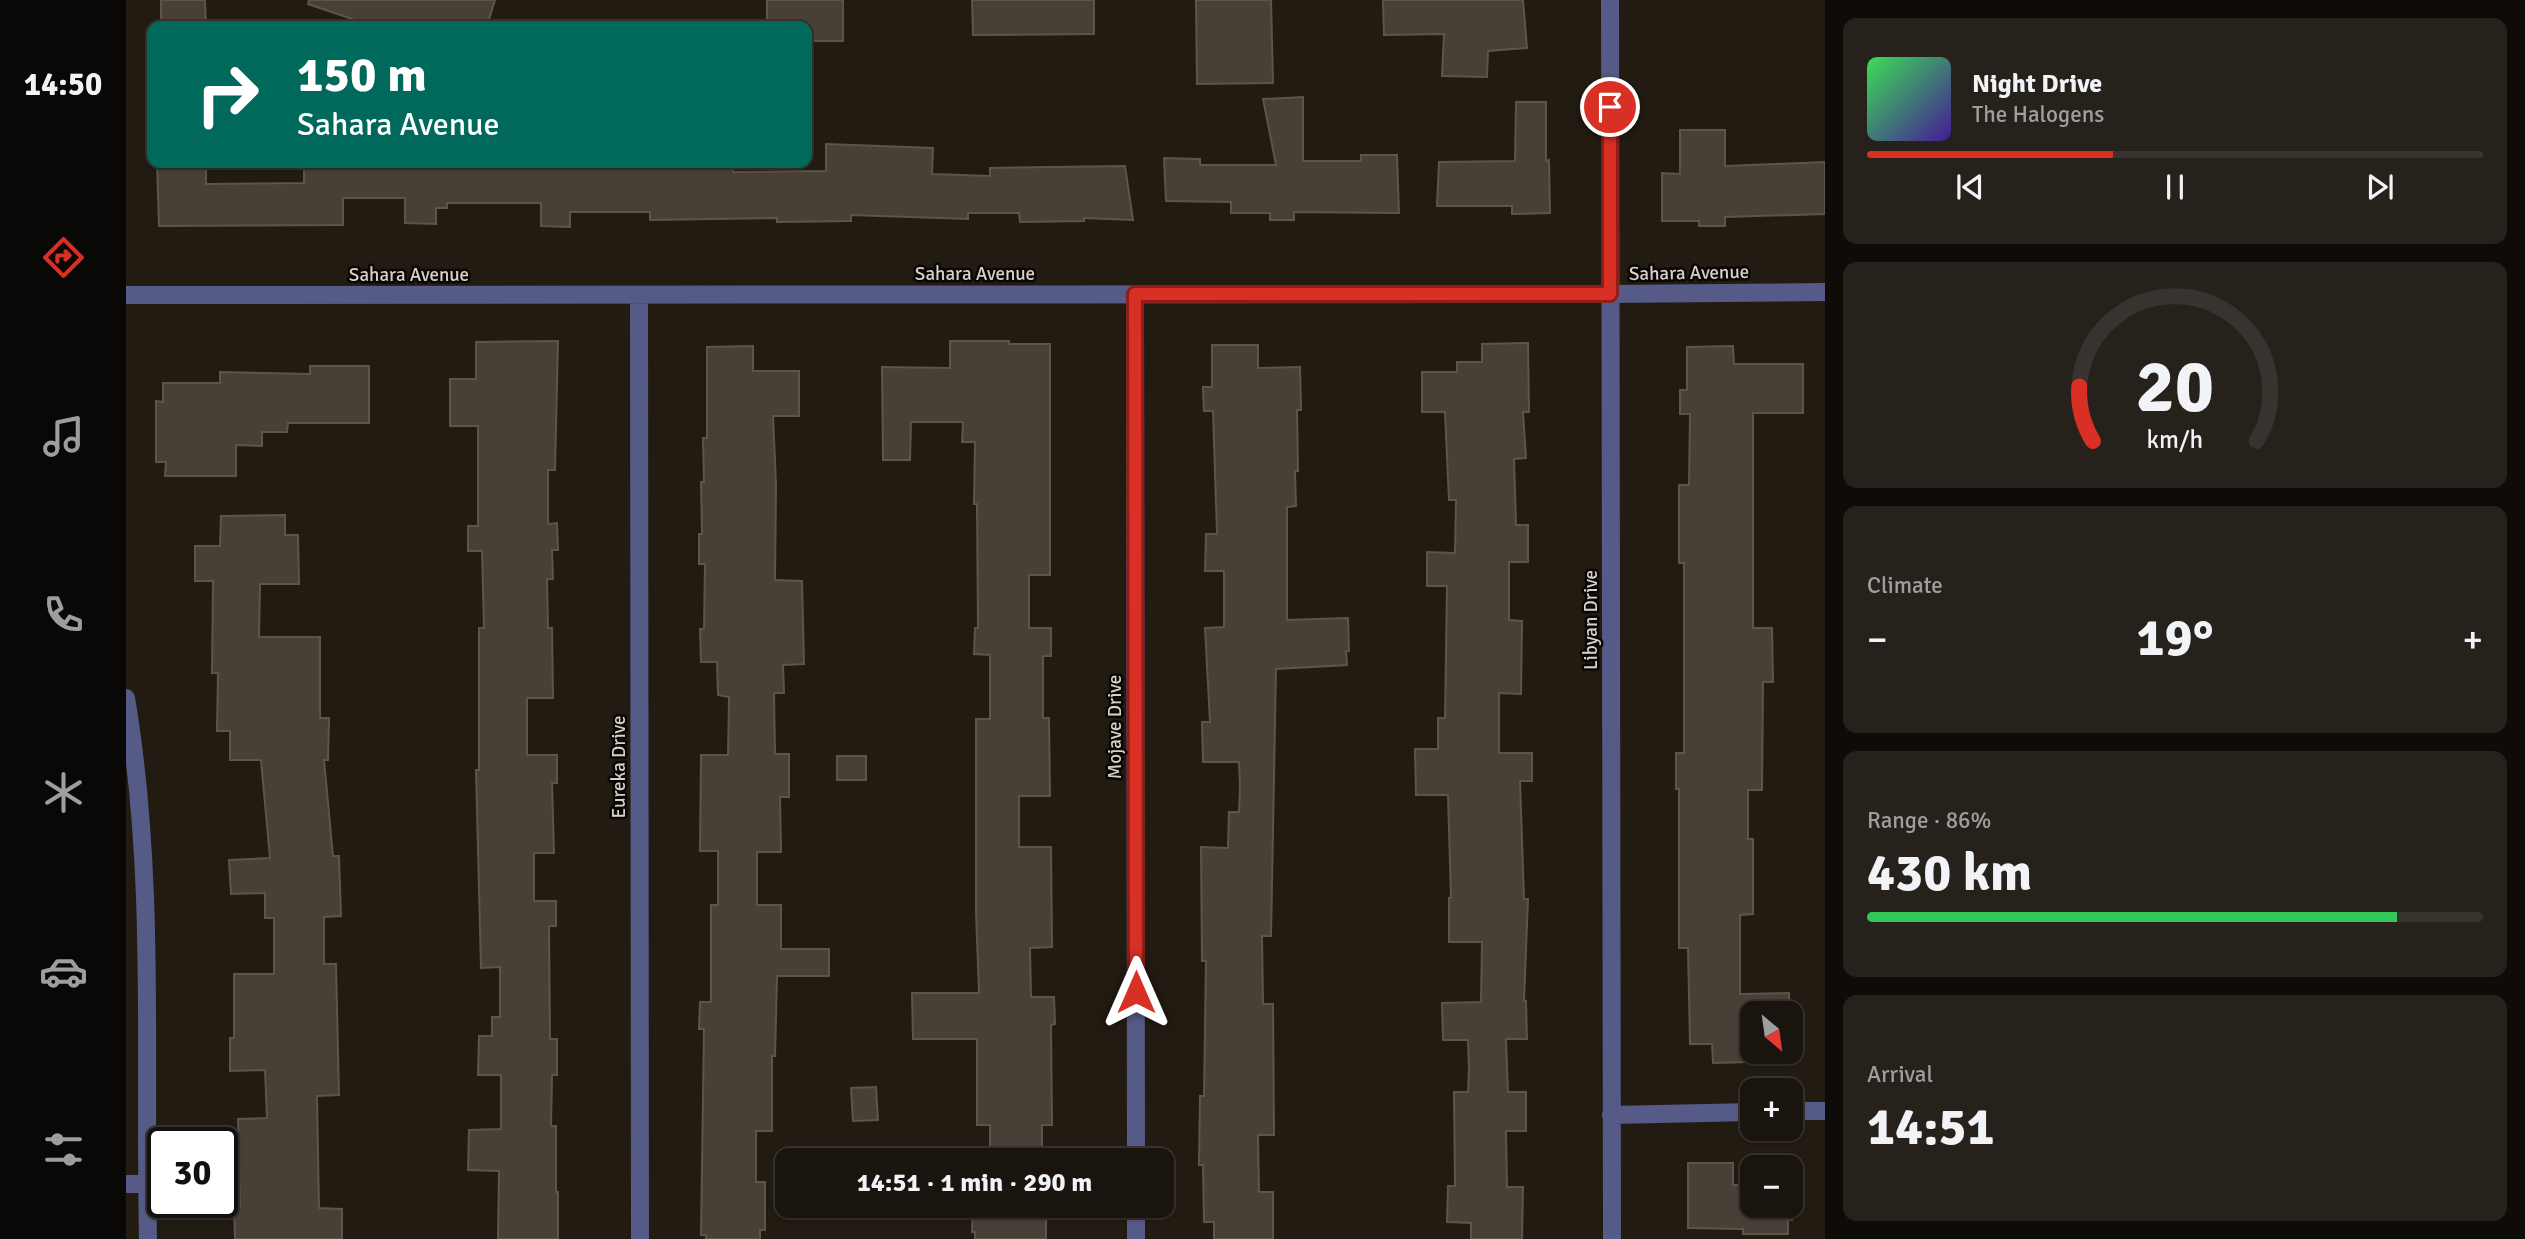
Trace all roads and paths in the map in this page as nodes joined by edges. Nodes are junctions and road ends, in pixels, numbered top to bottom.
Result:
1 (1610, 0) edge
2 (1825, 292) edge
3 (1135, 294) junction
4 (1610, 294) junction
5 (126, 295) edge
6 (639, 295) junction
7 (126, 698) edge
8 (129, 729) edge
9 (1803, 1111) edge
10 (1825, 1111) edge
11 (1740, 1112) edge
12 (1611, 1115) junction
13 (1136, 1148) edge
14 (126, 1184) edge
15 (147, 1184) joint
16 (148, 1218) edge
17 (1136, 1218) edge
18 (148, 1239) edge
19 (640, 1239) edge
20 (1136, 1239) edge
21 (1612, 1239) edge

1 - 4 street, Libyan Drive
2 - 4 street, Sahara Avenue
3 - 4 street, Sahara Avenue
3 - 6 street, Sahara Avenue
3 - 13 street, Mojave Drive
4 - 12 street, Libyan Drive
5 - 6 street, Sahara Avenue
6 - 19 street, Eureka Drive
7 - 8 street
8 - 15 street
9 - 10 street
11 - 12 street
12 - 21 street, Libyan Drive
14 - 15 street
16 - 18 street
17 - 20 street

